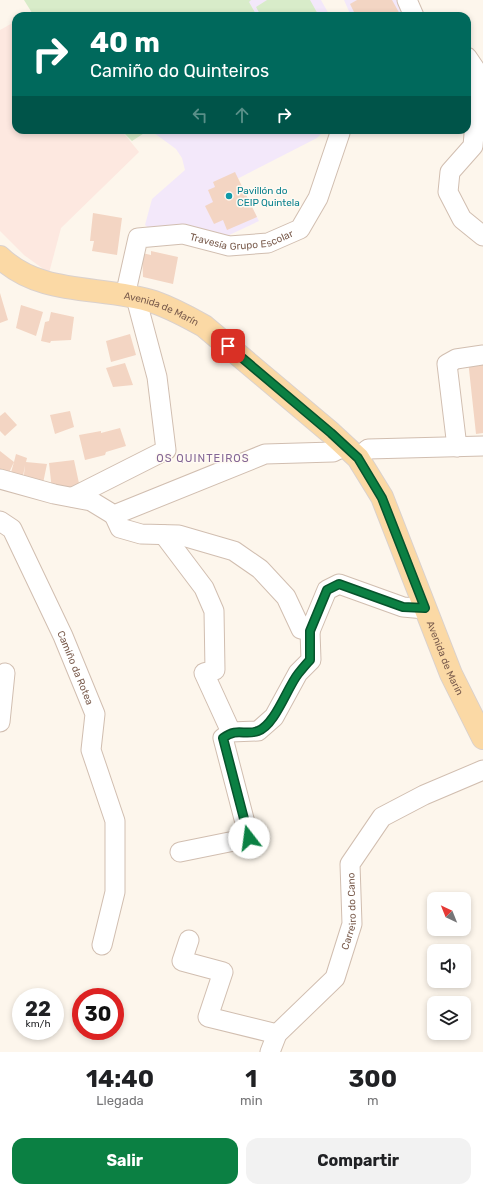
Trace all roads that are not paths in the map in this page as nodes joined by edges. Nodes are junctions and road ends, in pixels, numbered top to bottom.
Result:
1 (407, 0) edge
2 (412, 12) edge
3 (471, 63) edge
4 (340, 134) edge
5 (483, 236) edge
6 (0, 257) edge
7 (130, 297) junction
8 (483, 355) edge
9 (483, 446) edge
10 (457, 447) junction
11 (351, 452) junction
12 (0, 480) edge
13 (73, 497) junction
14 (114, 515) junction
15 (0, 521) edge
16 (164, 534) junction
17 (425, 608) junction
18 (310, 631) junction
19 (5, 673) dead end
20 (0, 722) edge
21 (231, 732) junction
22 (483, 738) edge
23 (483, 770) edge
24 (180, 852) dead end
25 (188, 940) dead end
26 (102, 945) dead end
27 (277, 1034) junction
28 (270, 1052) edge

1 - 2 street
3 - 5 street
4 - 7 street, Travesía Grupo Escolar
6 - 7 main road, Avenida de Marín
7 - 11 main road, Avenida de Marín
7 - 13 street
8 - 10 street
9 - 10 street
10 - 11 street
11 - 14 street
11 - 17 main road, Avenida de Marín
12 - 13 street
13 - 14 street
14 - 16 street
15 - 26 street, Camiño da Rotea
16 - 18 street
16 - 21 street
17 - 18 street
17 - 22 main road, Avenida de Marín
18 - 21 street
19 - 20 street
21 - 24 street
23 - 27 street, Carreiro do Cano
25 - 27 street
27 - 28 street, Carreiro do Cano

